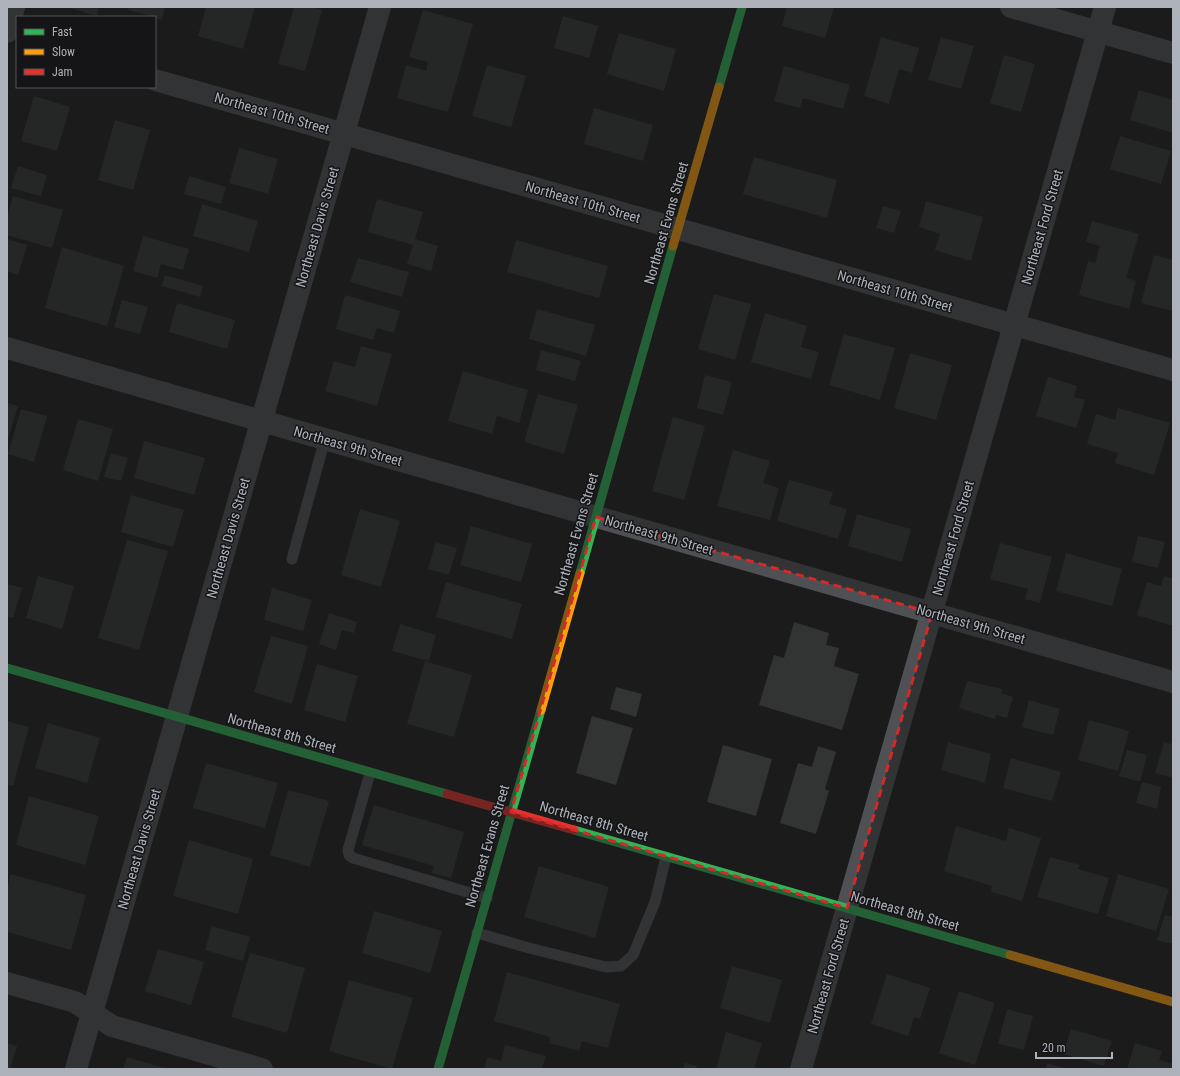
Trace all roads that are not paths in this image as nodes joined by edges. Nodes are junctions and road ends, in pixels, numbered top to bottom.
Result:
1 (14, 7) edge
2 (380, 7) edge
3 (742, 7) edge
4 (1011, 7) edge
5 (1105, 7) edge
6 (1098, 31) junction
7 (7, 32) edge
8 (1173, 53) edge
9 (156, 80) edge
10 (344, 133) junction
11 (679, 229) junction
12 (1014, 325) junction
13 (7, 348) edge
14 (1173, 370) edge
15 (261, 421) junction
16 (325, 439) junction
17 (596, 517) junction
18 (292, 559) dead end
19 (932, 613) junction
20 (7, 668) edge
21 (1173, 682) edge
22 (177, 717) junction
23 (370, 773) junction
24 (511, 812) junction
25 (666, 857) junction
26 (487, 898) junction
27 (847, 908) junction
28 (477, 933) junction
29 (7, 983) edge
30 (1173, 1002) edge
31 (92, 1013) junction
32 (76, 1069) edge
33 (262, 1069) edge
34 (438, 1069) edge
35 (801, 1069) edge

1 - 7 street
2 - 10 street, Northeast Davis Street
3 - 11 street, Northeast Evans Street
4 - 6 street
5 - 6 street, Northeast Ford Street
6 - 8 street
6 - 12 street, Northeast Ford Street
9 - 10 street, Northeast 10th Street
10 - 11 street, Northeast 10th Street
10 - 15 street, Northeast Davis Street
11 - 12 street, Northeast 10th Street
11 - 17 street, Northeast Evans Street
12 - 14 street, Northeast 10th Street
12 - 19 street, Northeast Ford Street
13 - 15 street, Northeast 9th Street
15 - 16 street, Northeast 9th Street
15 - 22 street, Northeast Davis Street
16 - 17 street, Northeast 9th Street
16 - 18 lane
17 - 19 street, Northeast 9th Street
17 - 24 street, Northeast Evans Street
19 - 21 street, Northeast 9th Street
19 - 27 street, Northeast Ford Street
20 - 22 street, Northeast 8th Street
22 - 23 street, Northeast 8th Street
22 - 31 street, Northeast Davis Street
23 - 24 street, Northeast 8th Street
23 - 26 lane
24 - 25 street, Northeast 8th Street
24 - 26 street, Northeast Evans Street
25 - 27 street, Northeast 8th Street
25 - 28 lane
26 - 28 street, Northeast Evans Street
27 - 30 street, Northeast 8th Street
27 - 35 street, Northeast Ford Street
28 - 34 street, Northeast Evans Street
29 - 31 street
31 - 32 street, Northeast Davis Street
31 - 33 street

